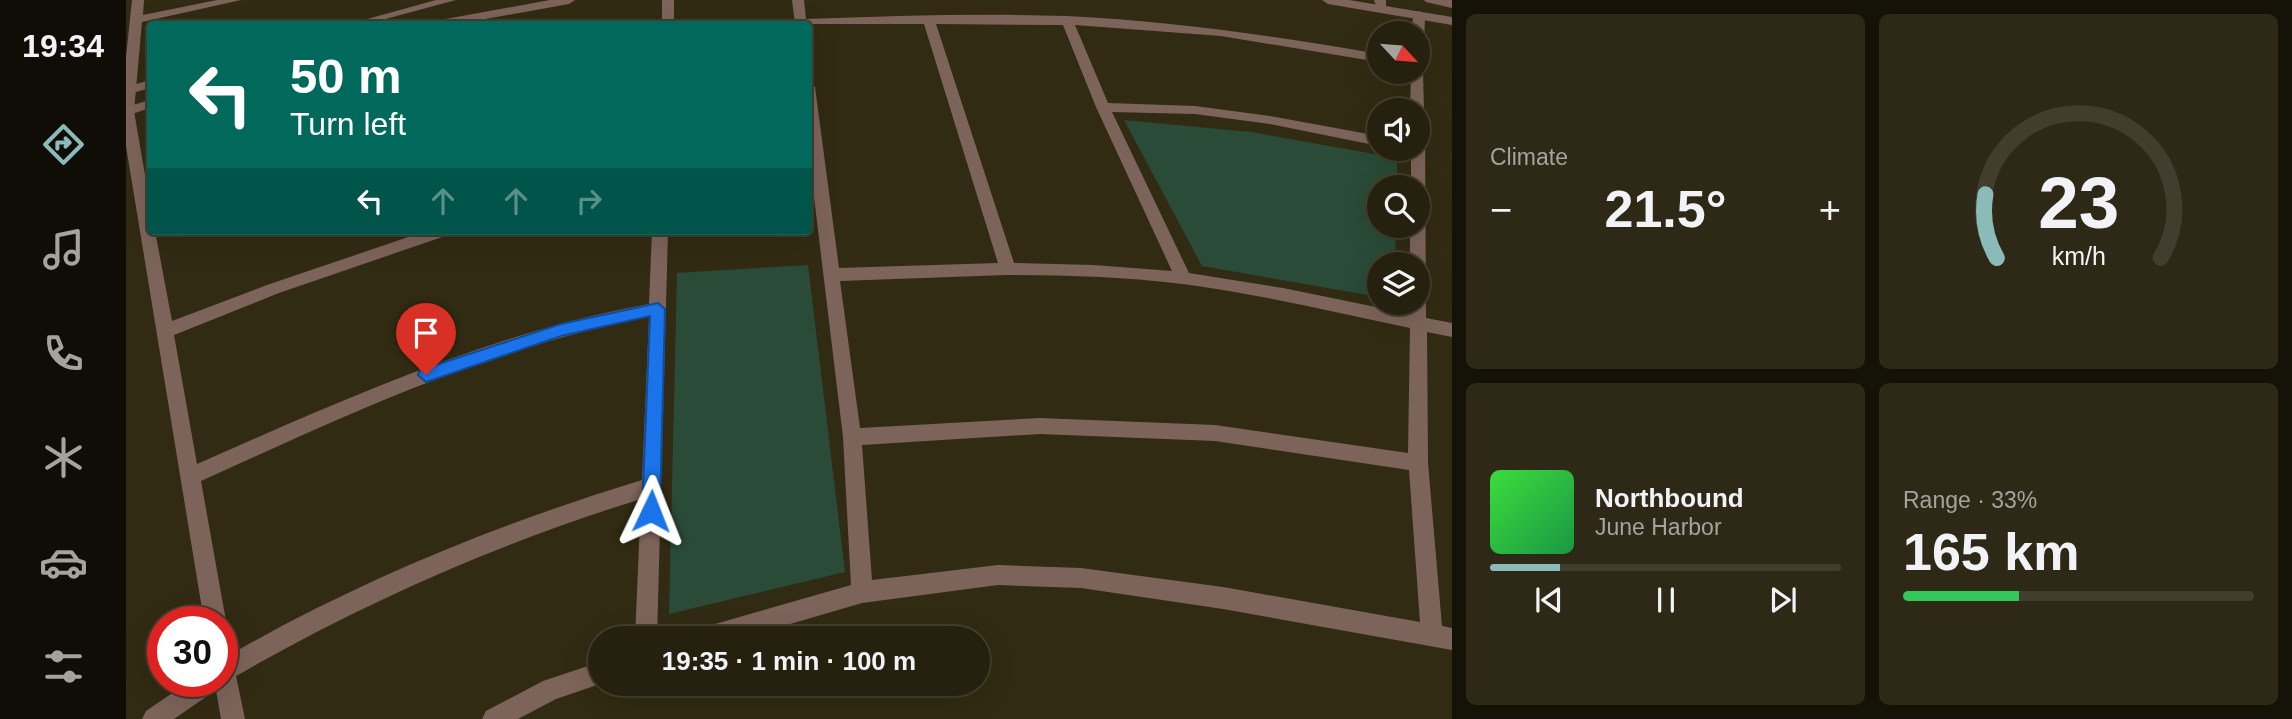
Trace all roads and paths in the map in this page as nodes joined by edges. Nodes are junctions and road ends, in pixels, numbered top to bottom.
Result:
1 (138, 0) edge
2 (235, 0) edge
3 (450, 0) edge
4 (569, 0) edge
5 (668, 0) edge
6 (798, 0) edge
7 (1328, 0) edge
8 (1430, 0) edge
9 (550, 2) edge
10 (1381, 4) edge
11 (1452, 4) edge
12 (1419, 15) junction
13 (928, 18) junction
14 (134, 20) junction
15 (1067, 20) junction
16 (367, 21) edge
17 (455, 21) edge
18 (667, 21) edge
19 (801, 21) edge
20 (1419, 21) edge
21 (1452, 21) edge
22 (812, 23) edge
23 (1367, 56) edge
24 (147, 85) edge
25 (127, 91) edge
26 (147, 105) edge
27 (1103, 107) junction
28 (126, 112) edge
29 (812, 118) edge
30 (1367, 139) edge
31 (1418, 161) edge
32 (144, 167) edge
33 (147, 190) edge
34 (153, 235) edge
35 (431, 235) edge
36 (660, 235) edge
37 (1008, 268) junction
38 (832, 275) junction
39 (1183, 278) junction
40 (658, 309) junction
41 (1420, 323) junction
42 (1452, 330) edge
43 (165, 331) junction
44 (852, 437) junction
45 (1418, 463) junction
46 (190, 476) junction
47 (652, 485) junction
48 (862, 592) junction
49 (212, 606) edge
50 (647, 626) edge
51 (746, 626) edge
52 (1442, 637) edge
53 (238, 661) edge
54 (588, 677) edge
55 (184, 697) edge
56 (227, 697) edge
57 (154, 719) edge
58 (233, 719) edge
59 (494, 719) edge

1 - 14 street
2 - 14 street
3 - 16 street
4 - 9 street
5 - 18 street
6 - 19 street
7 - 10 street
8 - 11 street
9 - 17 street
10 - 12 street
12 - 20 street
12 - 21 street
13 - 15 street
13 - 22 street
13 - 37 street
14 - 25 street
15 - 23 street
15 - 27 street
24 - 25 street
25 - 28 street
26 - 28 street
27 - 30 street
27 - 39 street
28 - 32 street
29 - 38 street
31 - 41 street
32 - 33 street
34 - 43 street
35 - 43 street
36 - 40 street
37 - 38 street
37 - 39 street
38 - 44 street
39 - 41 street
40 - 46 street
40 - 47 street
41 - 42 street
41 - 45 street
43 - 46 street
44 - 45 street
44 - 48 street
45 - 52 street
46 - 49 street
47 - 50 street
47 - 53 street
48 - 51 street
48 - 52 street
54 - 59 street
55 - 57 street
56 - 58 street

